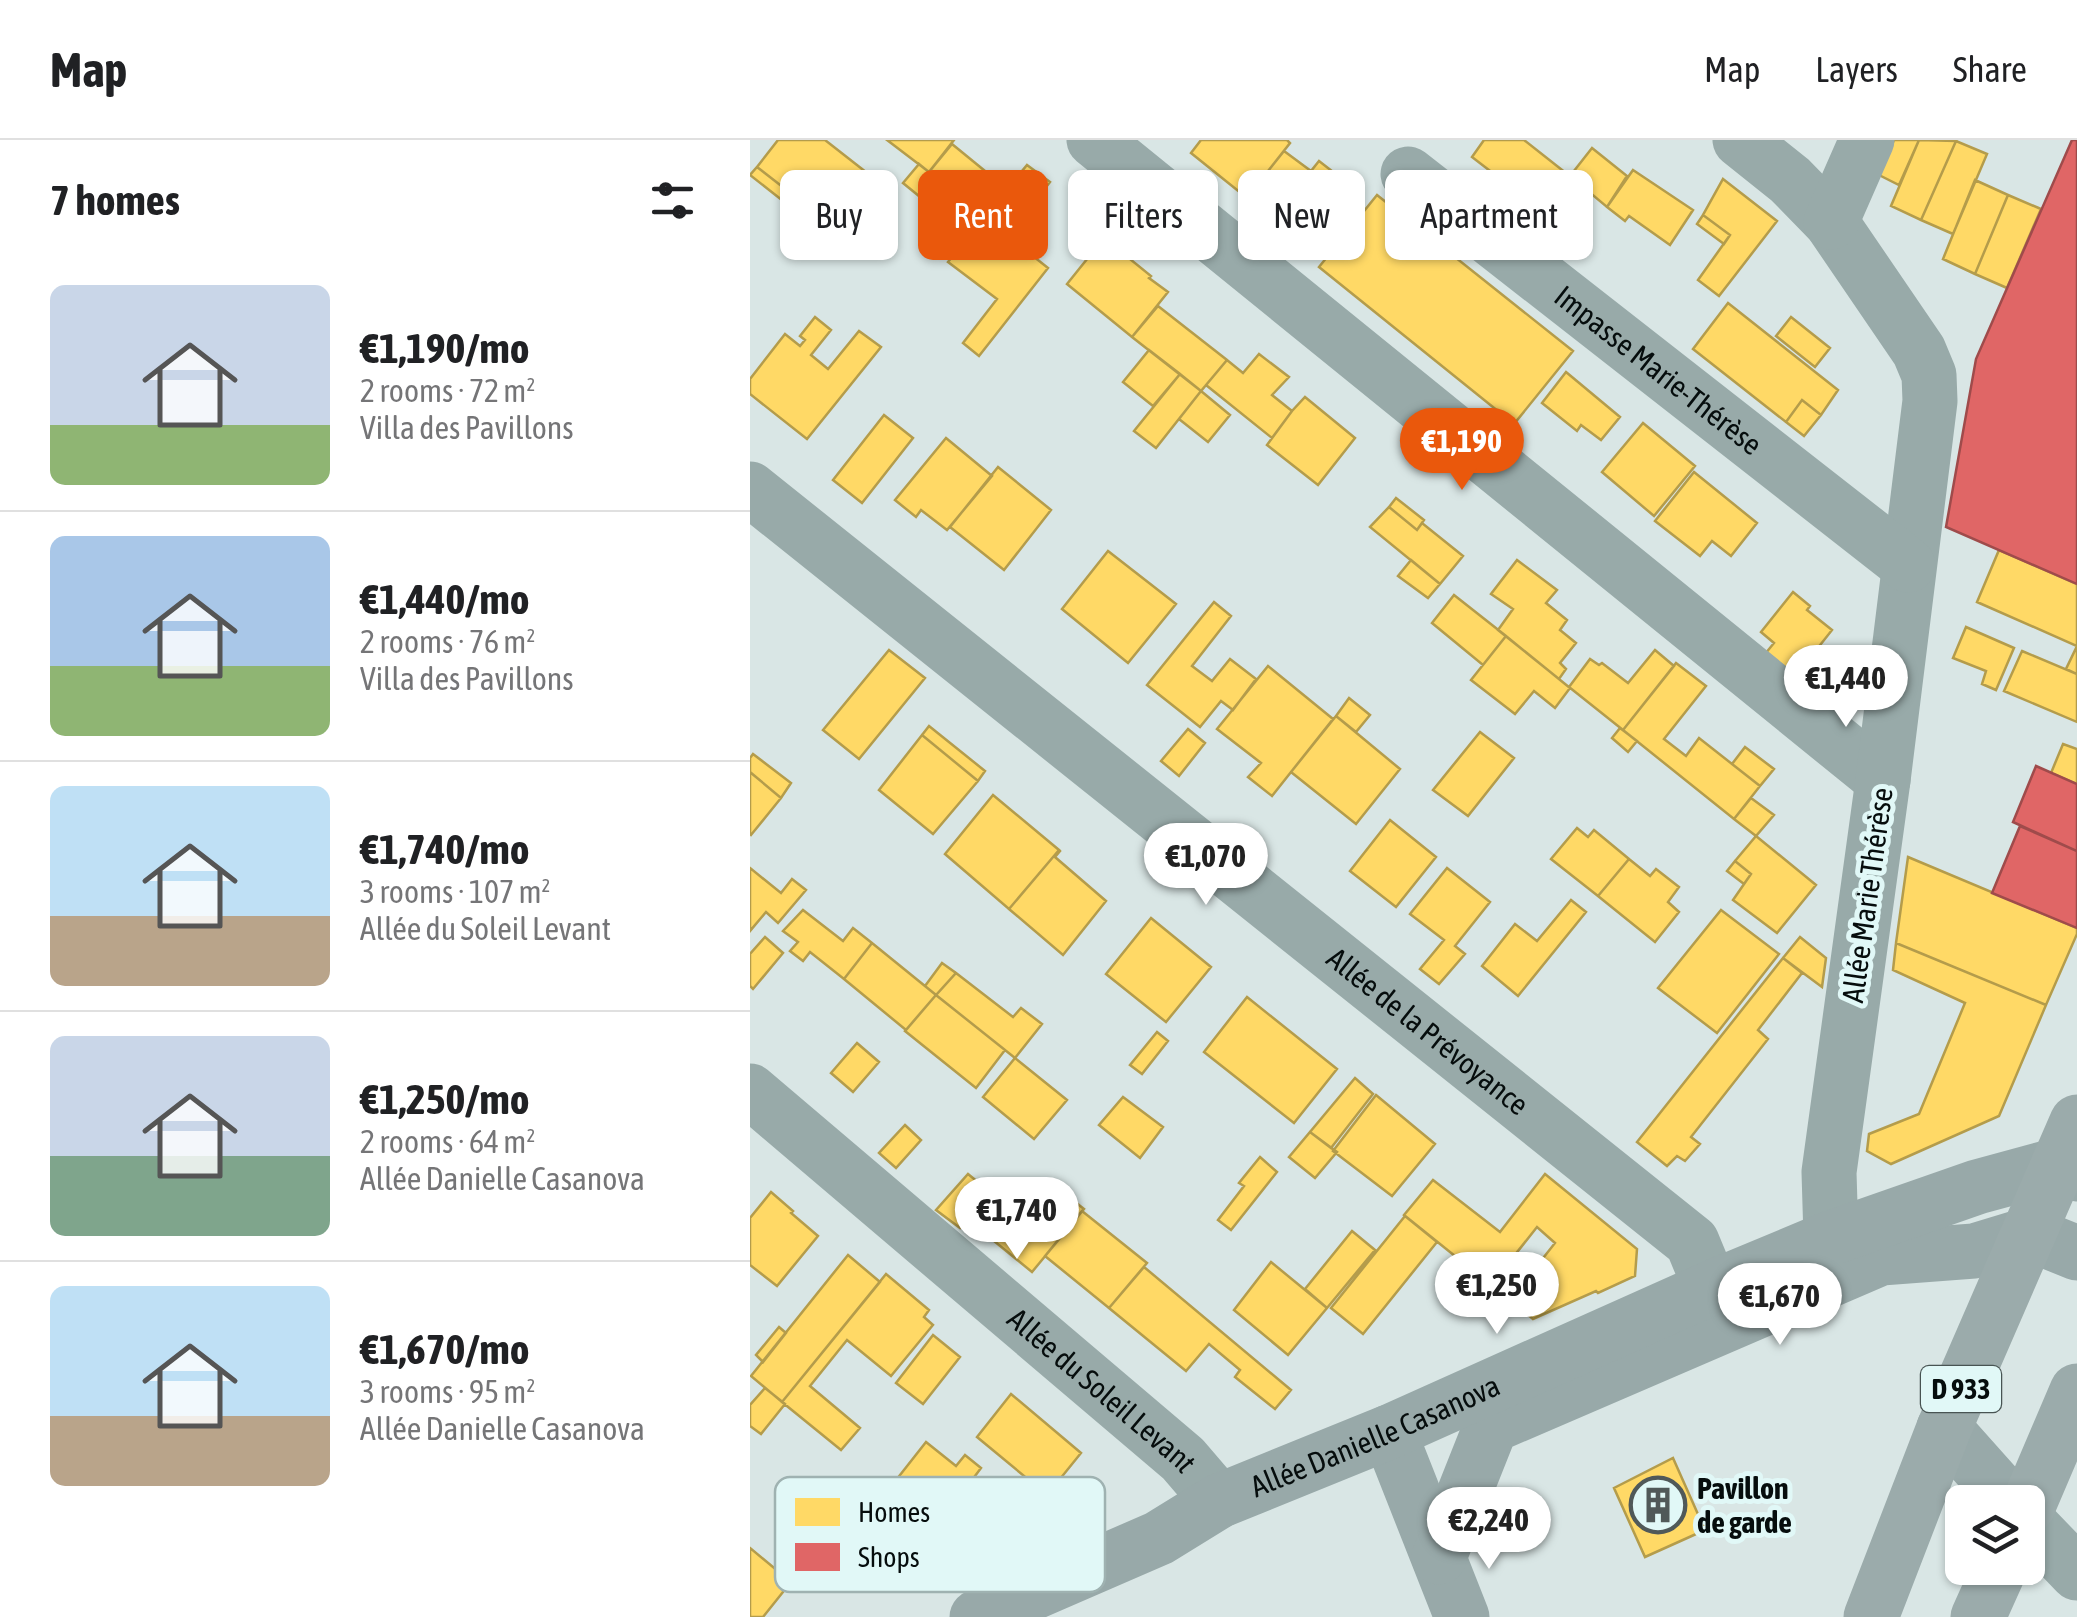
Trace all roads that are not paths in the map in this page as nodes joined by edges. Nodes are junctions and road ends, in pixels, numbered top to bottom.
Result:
1 (1094, 140) edge
2 (1740, 140) edge
3 (1867, 140) edge
4 (1831, 222) junction
5 (1518, 260) edge
6 (750, 489) edge
7 (1908, 565) junction
8 (1883, 780) junction
9 (750, 1091) edge
10 (2071, 1154) edge
11 (2053, 1243) edge
12 (1827, 1260) junction
13 (1712, 1288) junction
14 (2077, 1391) edge
15 (1944, 1428) junction
16 (1388, 1432) junction
17 (1995, 1485) edge
18 (2037, 1485) edge
19 (1219, 1501) junction
20 (2045, 1539) edge
21 (1438, 1557) junction
22 (1105, 1561) edge
23 (2077, 1572) edge
24 (1992, 1585) edge
25 (1035, 1592) edge
26 (977, 1617) edge
27 (1462, 1617) edge
28 (1871, 1617) edge
29 (1978, 1617) edge

1 - 8 street
2 - 4 street, Allée Marie Thérèse
3 - 4 street
4 - 7 street, Allée Marie Thérèse
5 - 7 street, Impasse Marie-Thérèse
6 - 13 street, Allée de la Prévoyance
7 - 8 street, Allée Marie Thérèse
8 - 12 street, Allée Marie Thérèse
9 - 19 street, Allée du Soleil Levant
10 - 11 main road, D 933
10 - 12 main road, Allée Danielle Casanova
11 - 12 main road, Allée Danielle Casanova
11 - 15 main road, D 933
12 - 13 main road, Allée Danielle Casanova
12 - 21 main road, Allée Danielle Casanova
13 - 16 main road, Allée Danielle Casanova
14 - 18 main road
15 - 17 main road
15 - 28 main road, D 933
16 - 19 main road, Allée Danielle Casanova
16 - 21 main road
19 - 22 main road, Allée Danielle Casanova
20 - 23 street
21 - 27 main road
24 - 29 main road
25 - 26 main road, Allée Danielle Casanova

